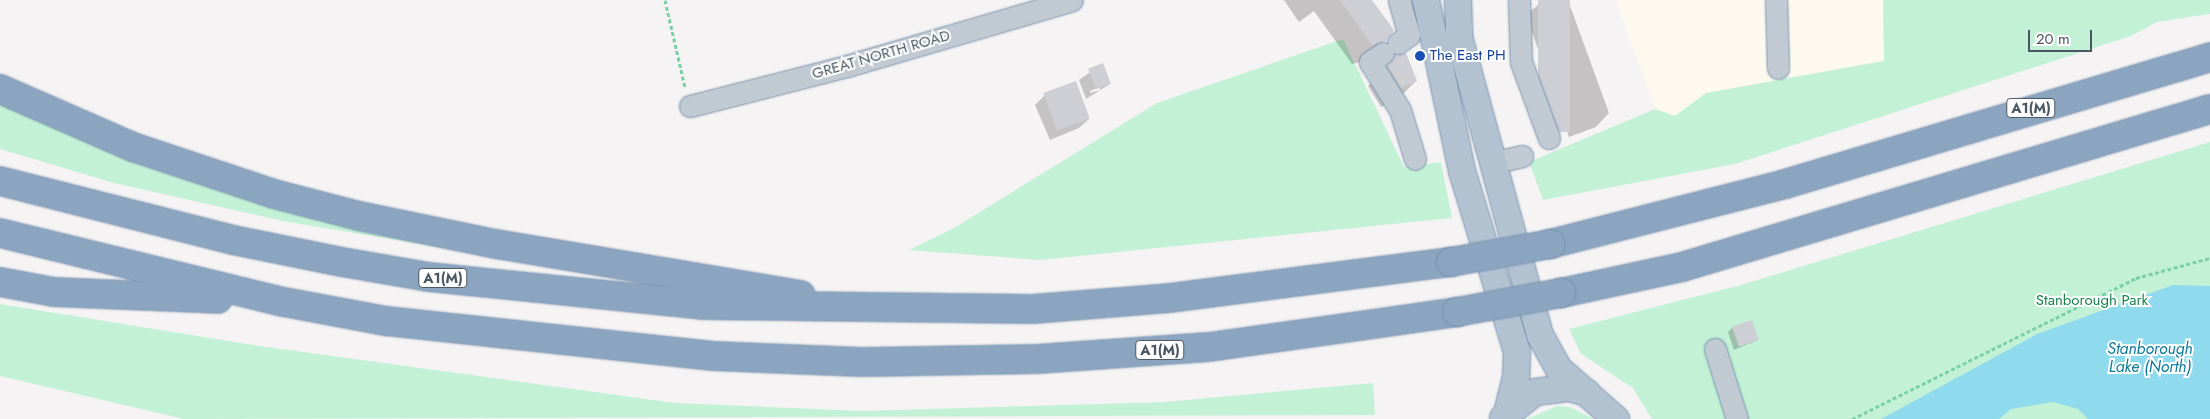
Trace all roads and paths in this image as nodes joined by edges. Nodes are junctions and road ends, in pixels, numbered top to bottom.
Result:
1 (665, 0) edge
2 (1072, 0) edge
3 (1399, 0) edge
4 (1426, 0) edge
5 (1458, 0) edge
6 (1518, 0) edge
7 (1776, 0) edge
8 (2210, 56) edge
9 (1778, 68) dead end
10 (0, 89) edge
11 (690, 106) joint
12 (2210, 108) edge
13 (1549, 138) dead end
14 (1522, 156) dead end
15 (1414, 159) dead end
16 (1492, 163) junction
17 (0, 181) edge
18 (0, 233) edge
19 (2210, 258) edge
20 (0, 282) edge
21 (284, 302) junction
22 (896, 311) junction
23 (1715, 349) dead end
24 (1586, 393) junction
25 (1504, 416) edge
26 (1616, 419) edge
27 (1737, 419) edge
28 (1852, 419) edge

1 - 11 path
2 - 11 street, GREAT NORTH ROAD
3 - 15 street
4 - 25 main road
5 - 16 main road
6 - 13 street
7 - 9 street
8 - 22 highway, A1(M), bridge
10 - 22 highway, A1(M)
12 - 21 highway, A1(M), bridge
14 - 16 street
16 - 24 main road
17 - 22 highway, A1(M)
18 - 21 highway, A1(M)
19 - 28 path
20 - 21 highway, A1(M)
23 - 27 street
24 - 25 main road
24 - 26 main road

